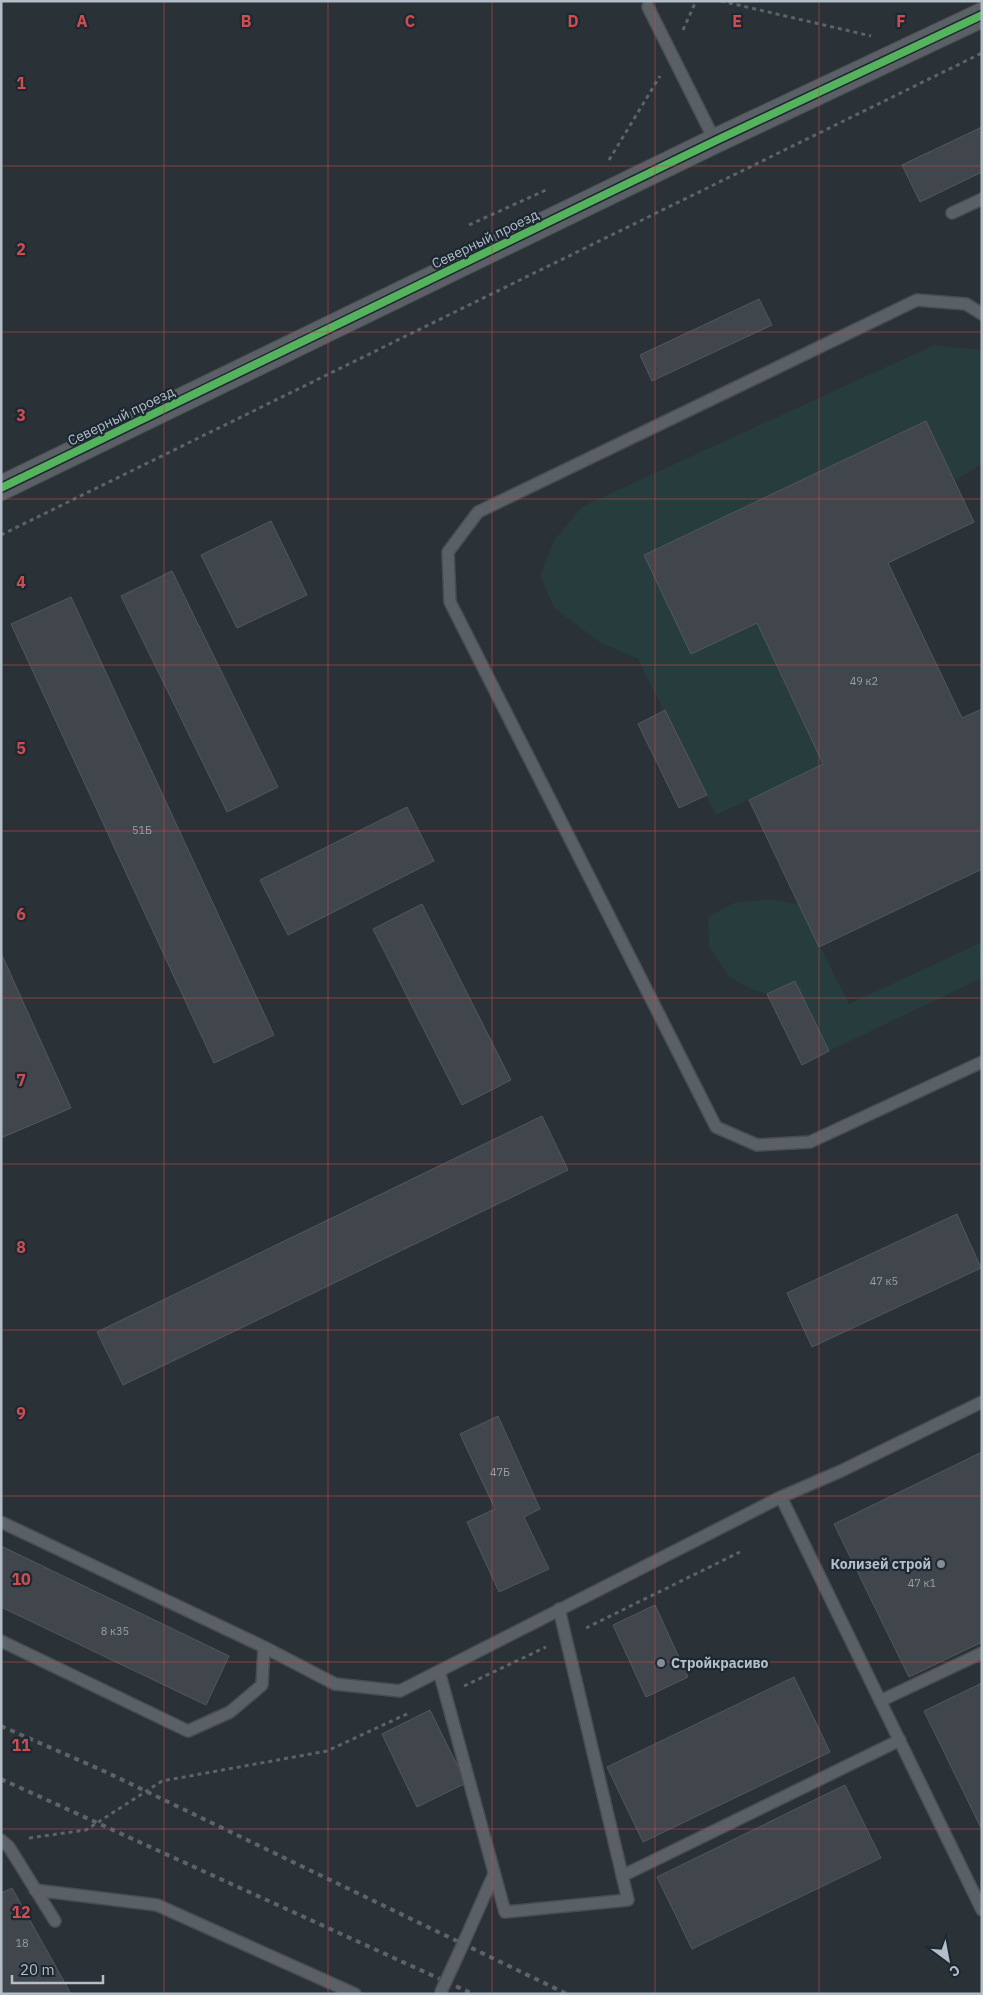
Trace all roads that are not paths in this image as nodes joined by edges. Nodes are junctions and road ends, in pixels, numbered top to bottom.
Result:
1 (648, 7) dead end
2 (982, 16) edge
3 (715, 141) junction
4 (982, 199) edge
5 (952, 213) dead end
6 (982, 314) edge
7 (1, 488) edge
8 (982, 1062) edge
9 (982, 1402) edge
10 (781, 1497) junction
11 (1, 1522) edge
12 (559, 1609) junction
13 (1, 1641) edge
14 (264, 1647) junction
15 (982, 1653) edge
16 (439, 1671) junction
17 (880, 1701) junction
18 (900, 1740) junction
19 (2, 1841) edge
20 (494, 1874) junction
21 (622, 1876) junction
22 (35, 1890) junction
23 (978, 1893) edge
24 (982, 1910) edge
25 (55, 1921) dead end
26 (356, 1994) edge
27 (440, 1994) edge

1 - 3 lane
2 - 3 street, Северный проезд
3 - 7 street, Северный проезд
4 - 5 lane
6 - 8 lane
9 - 10 lane
10 - 12 lane
10 - 17 lane
11 - 14 lane
12 - 16 lane
12 - 21 lane
13 - 14 lane
14 - 16 lane
15 - 17 lane
16 - 20 lane
17 - 18 lane
18 - 21 lane
18 - 23 lane
19 - 22 lane
20 - 21 lane
20 - 27 lane, bridge
22 - 25 lane
22 - 26 lane
23 - 24 lane

